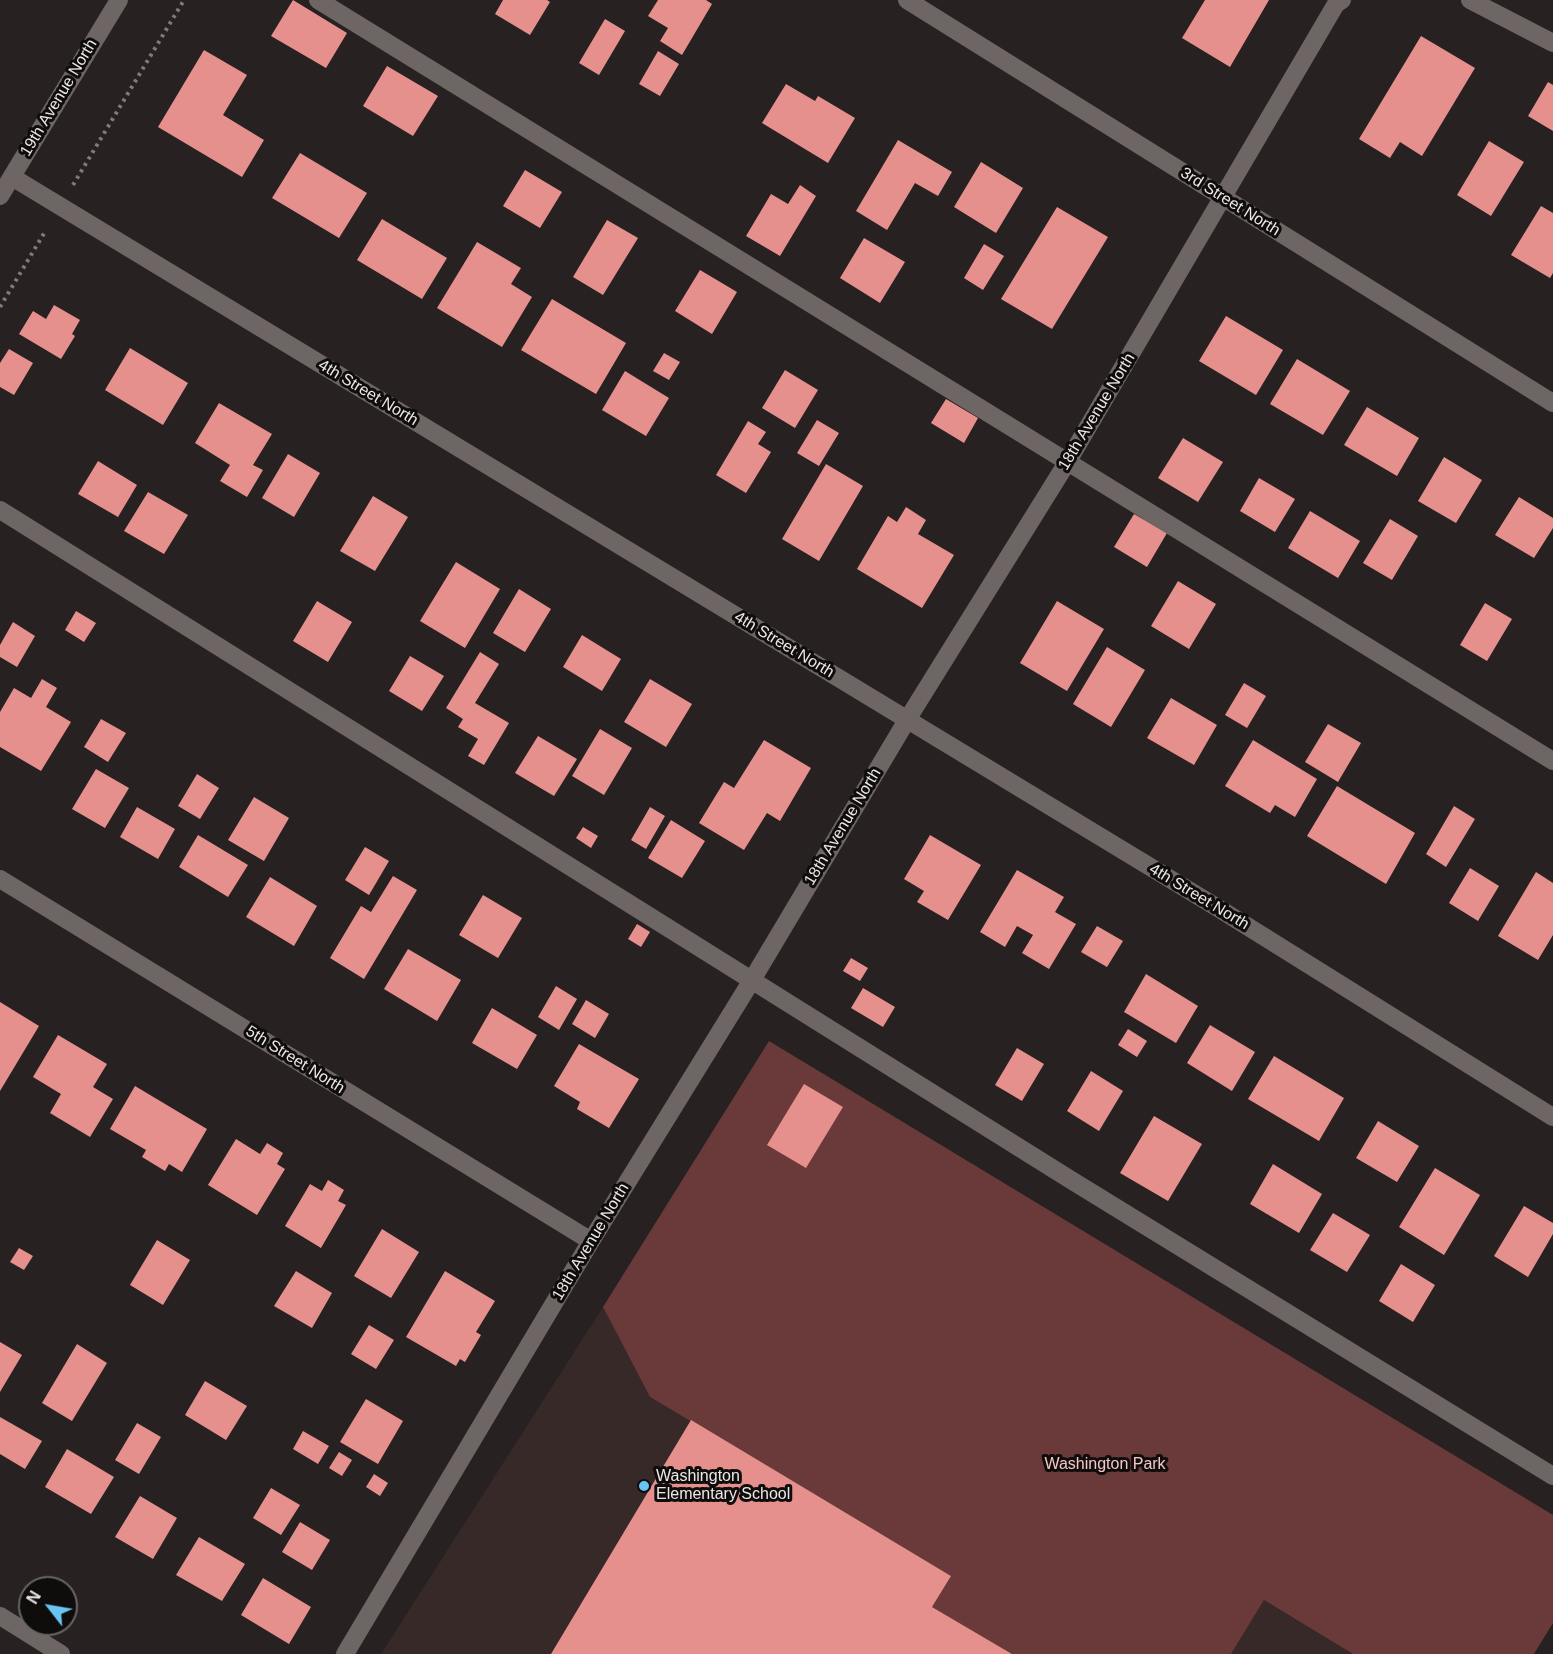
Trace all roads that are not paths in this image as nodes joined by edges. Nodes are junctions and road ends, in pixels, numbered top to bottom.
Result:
1 (119, 0) edge
2 (318, 0) edge
3 (907, 0) edge
4 (1342, 0) edge
5 (1470, 0) edge
6 (1553, 43) edge
7 (12, 177) junction
8 (0, 196) edge
9 (1223, 197) junction
10 (1553, 403) edge
11 (1068, 461) junction
12 (0, 510) edge
13 (907, 720) junction
14 (1553, 761) edge
15 (0, 879) edge
16 (752, 980) junction
17 (1553, 1117) edge
18 (591, 1242) junction
19 (1553, 1476) edge
20 (0, 1616) edge
21 (61, 1654) edge
22 (345, 1654) edge

1 - 7 street, 19th Avenue North
2 - 11 street
3 - 9 street, 3rd Street North
4 - 9 street, 18th Avenue North
5 - 6 street
7 - 8 street, 19th Avenue North
7 - 13 street, 4th Street North
9 - 10 street, 3rd Street North
9 - 11 street, 18th Avenue North
11 - 13 street, 18th Avenue North
11 - 14 street
12 - 16 street
13 - 16 street, 18th Avenue North
13 - 17 street, 4th Street North
15 - 18 street, 5th Street North
16 - 18 street, 18th Avenue North
16 - 19 street
18 - 22 street, 18th Avenue North
20 - 21 street

